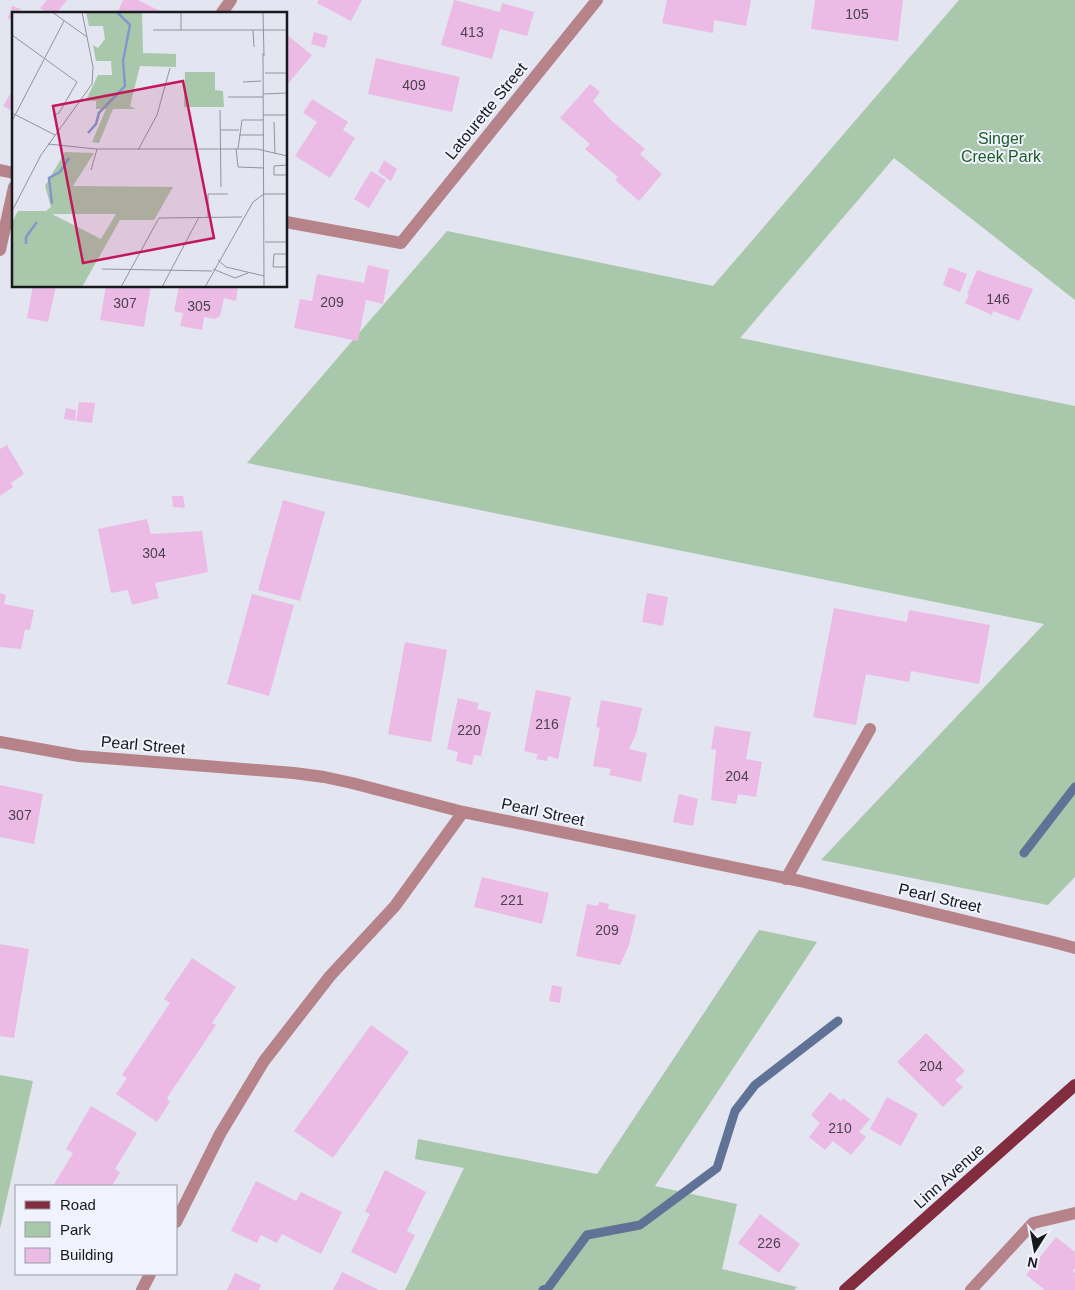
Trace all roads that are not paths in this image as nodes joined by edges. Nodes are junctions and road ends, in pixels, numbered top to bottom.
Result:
1 (232, 0) edge
2 (597, 0) edge
3 (223, 12) edge
4 (12, 196) edge
5 (288, 222) edge
6 (0, 250) edge
7 (870, 729) dead end
8 (0, 742) edge
9 (463, 812) junction
10 (786, 879) junction
11 (1075, 948) edge
12 (1075, 1085) edge
13 (1075, 1213) edge
14 (178, 1218) edge
15 (150, 1275) edge
16 (142, 1290) edge
17 (845, 1290) edge
18 (971, 1290) edge

1 - 3 street
2 - 5 street, Latourette Street
4 - 6 street
7 - 10 street
8 - 9 street, Pearl Street
9 - 10 street, Pearl Street
9 - 14 street
10 - 11 street, Pearl Street
12 - 17 main road, Linn Avenue
13 - 18 street
15 - 16 street

